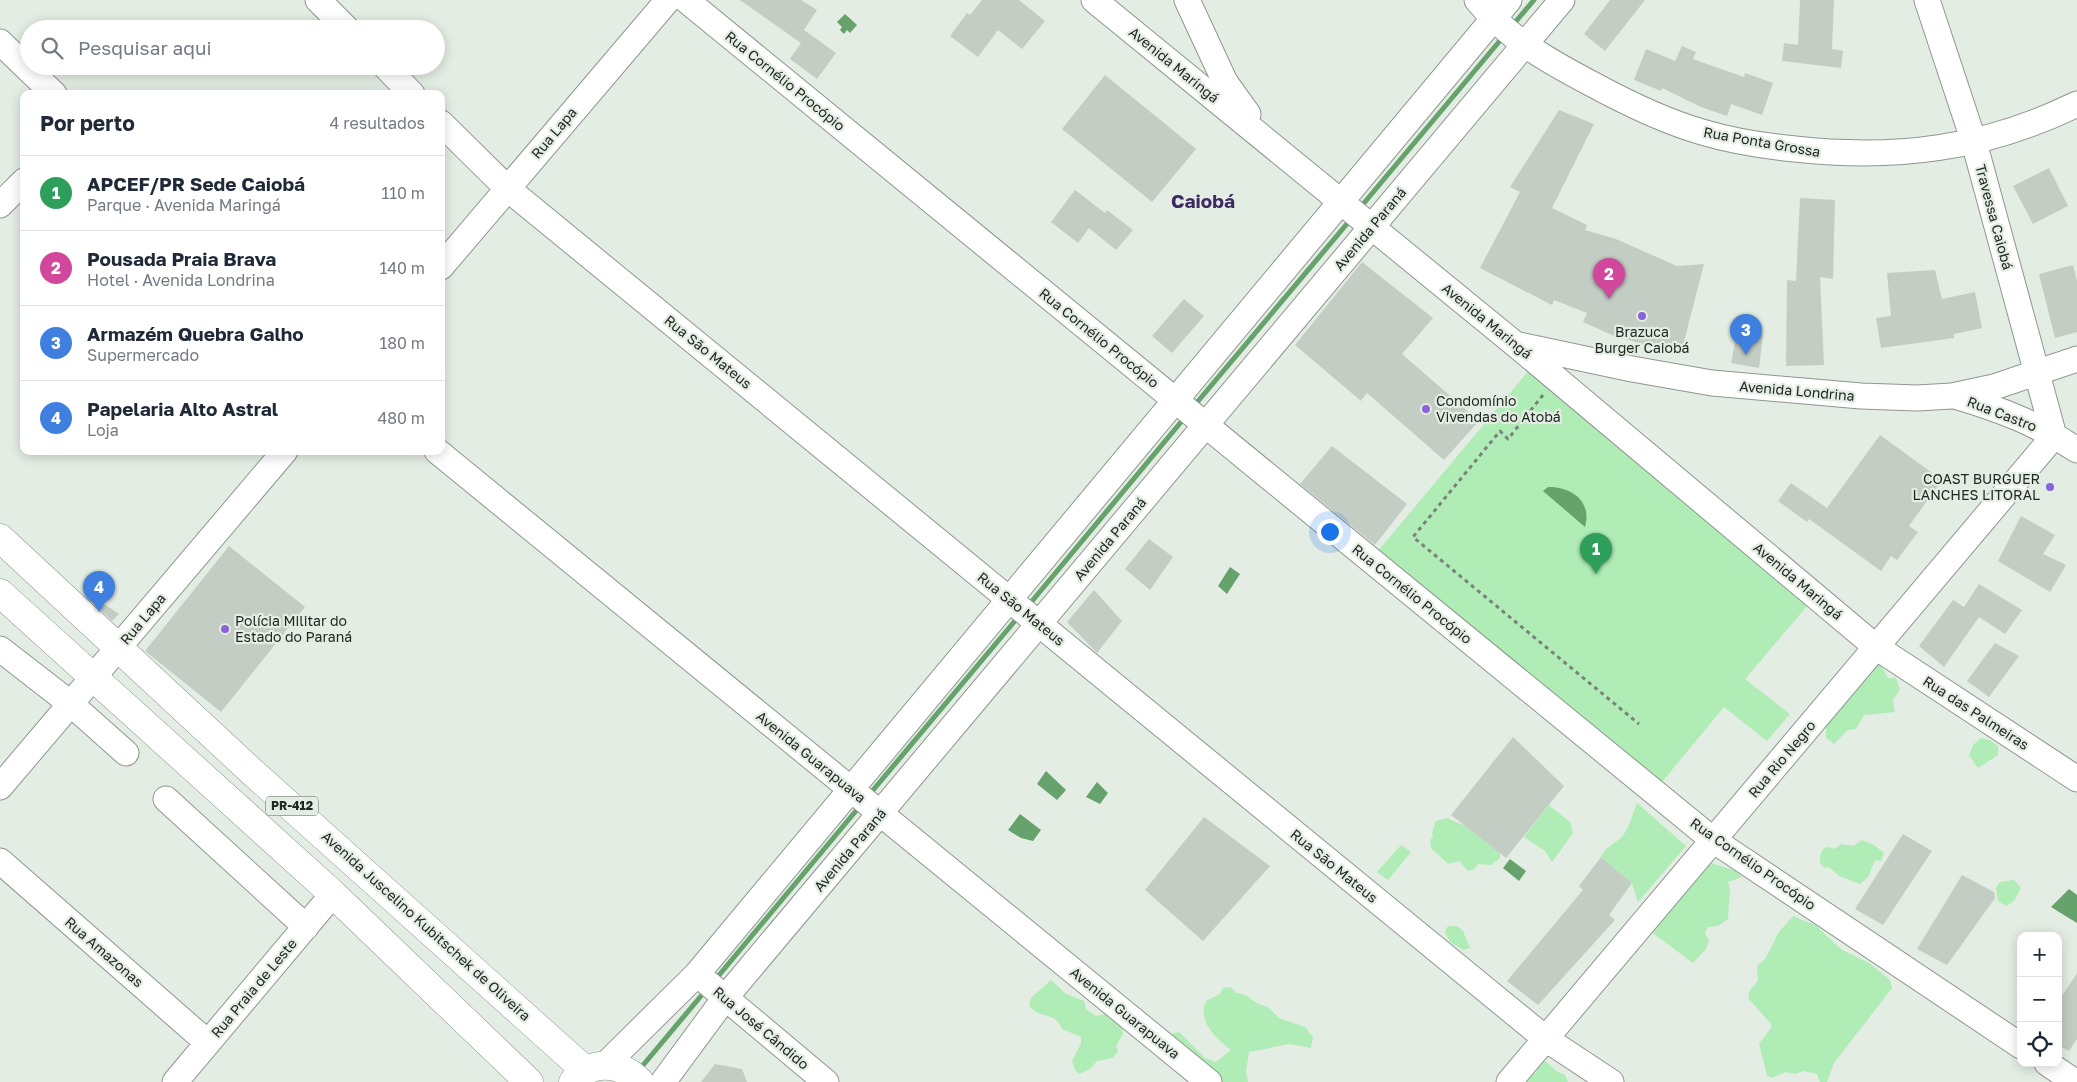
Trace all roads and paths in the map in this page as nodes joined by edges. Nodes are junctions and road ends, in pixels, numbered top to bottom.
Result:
1 (318, 0) edge
2 (668, 0) edge
3 (686, 0) edge
4 (1094, 0) edge
5 (1187, 0) edge
6 (1477, 0) edge
7 (1509, 0) edge
8 (1562, 0) edge
9 (1928, 0) edge
10 (338, 20) edge
11 (1494, 20) junction
12 (0, 42) edge
13 (1524, 44) junction
14 (1210, 55) junction
15 (20, 61) edge
16 (1181, 71) junction
17 (34, 75) edge
18 (394, 75) edge
19 (50, 90) edge
20 (408, 90) edge
21 (2077, 104) edge
22 (445, 127) edge
23 (1974, 142) junction
24 (1283, 154) junction
25 (20, 185) edge
26 (508, 189) junction
27 (1340, 201) junction
28 (0, 205) edge
29 (1372, 227) junction
30 (445, 262) edge
31 (1515, 344) junction
32 (2077, 359) edge
33 (2036, 374) junction
34 (1556, 379) junction
35 (1952, 396) junction
36 (1190, 413) junction
37 (2054, 436) junction
38 (2077, 450) edge
39 (282, 455) edge
40 (442, 455) edge
41 (0, 538) edge
42 (0, 593) edge
43 (1023, 611) junction
44 (1876, 647) junction
45 (119, 648) junction
46 (0, 649) edge
47 (93, 677) junction
48 (71, 704) junction
49 (1639, 724) dead end
50 (126, 753) dead end
51 (2077, 779) edge
52 (0, 787) edge
53 (853, 791) junction
54 (166, 800) dead end
55 (878, 812) junction
56 (1713, 840) junction
57 (0, 861) edge
58 (333, 894) junction
59 (306, 927) junction
60 (697, 974) junction
61 (725, 998) junction
62 (1546, 1039) junction
63 (208, 1042) junction
64 (2017, 1043) edge
65 (2053, 1067) edge
66 (588, 1073) edge
67 (176, 1082) edge
68 (529, 1082) edge
69 (640, 1082) edge
70 (663, 1082) edge
71 (826, 1082) edge
72 (1208, 1082) edge
73 (1509, 1082) edge
74 (1611, 1082) edge
75 (2075, 1082) edge

1 - 10 street
2 - 26 street, Rua Lapa
3 - 36 street, Rua Cornélio Procópio
4 - 16 street, Avenida Maringá
5 - 14 street
6 - 11 street, Rua Ponta Grossa
7 - 11 street, Avenida Paraná
8 - 13 street, Avenida Paraná
9 - 23 street, Travessa Caiobá
11 - 13 street, Rua Ponta Grossa
11 - 27 street, Avenida Paraná
12 - 15 street
13 - 23 street, Rua Ponta Grossa
13 - 29 street, Avenida Paraná
14 - 16 street
14 - 24 street
16 - 24 street, Avenida Maringá
17 - 19 street
18 - 20 street
21 - 23 street, Rua Ponta Grossa
22 - 26 street, Rua São Mateus
23 - 33 street, Travessa Caiobá
24 - 27 street, Avenida Maringá
25 - 28 street
26 - 30 street, Rua Lapa
26 - 43 street, Rua São Mateus
27 - 29 street, Avenida Maringá
27 - 36 street, Avenida Paraná
29 - 31 street, Avenida Maringá
29 - 36 street, Avenida Paraná
31 - 34 street, Avenida Maringá
31 - 35 street, Avenida Londrina
32 - 33 street, Avenida Londrina
33 - 35 street, Avenida Londrina
33 - 37 street, Travessa Caiobá
34 - 44 street, Avenida Maringá
34 - 49 path
35 - 37 street, Rua Castro
36 - 43 street, Avenida Paraná
36 - 43 street, Avenida Paraná
36 - 56 street, Rua Cornélio Procópio
37 - 38 street, Rua Castro
37 - 44 street, Rua Rio Negro
39 - 45 street, Rua Lapa
40 - 53 street, Avenida Guarapuava
41 - 45 main road, Avenida Juscelino Kubitschek de Oliveira / PR-412
42 - 47 main road, PR-412
43 - 53 street, Avenida Paraná
43 - 55 street, Avenida Paraná
43 - 62 street, Rua São Mateus
44 - 51 street, Rua das Palmeiras
44 - 56 street, Rua Rio Negro
45 - 47 street, Rua Lapa
45 - 66 main road, Avenida Juscelino Kubitschek de Oliveira / PR-412
46 - 48 street
47 - 48 street, Rua Lapa
47 - 58 main road, PR-412
48 - 50 street
48 - 52 street, Rua Lapa
53 - 55 street, Avenida Guarapuava
53 - 60 street, Avenida Paraná
54 - 59 street
55 - 61 street, Avenida Paraná
55 - 72 street, Avenida Guarapuava
56 - 62 street, Rua Rio Negro
56 - 64 street, Rua Cornélio Procópio
57 - 63 street, Rua Amazonas
58 - 59 street, Rua Praia de Leste
58 - 68 main road, PR-412
59 - 63 street, Rua Praia de Leste
60 - 61 street, Rua José Cândido
60 - 66 street, Avenida Paraná
61 - 70 street, Avenida Paraná
61 - 71 street, Rua José Cândido
62 - 73 street, Rua Rio Negro
62 - 74 street, Rua São Mateus
63 - 67 street, Rua Praia de Leste
65 - 75 street
66 - 69 main road, PR-412

